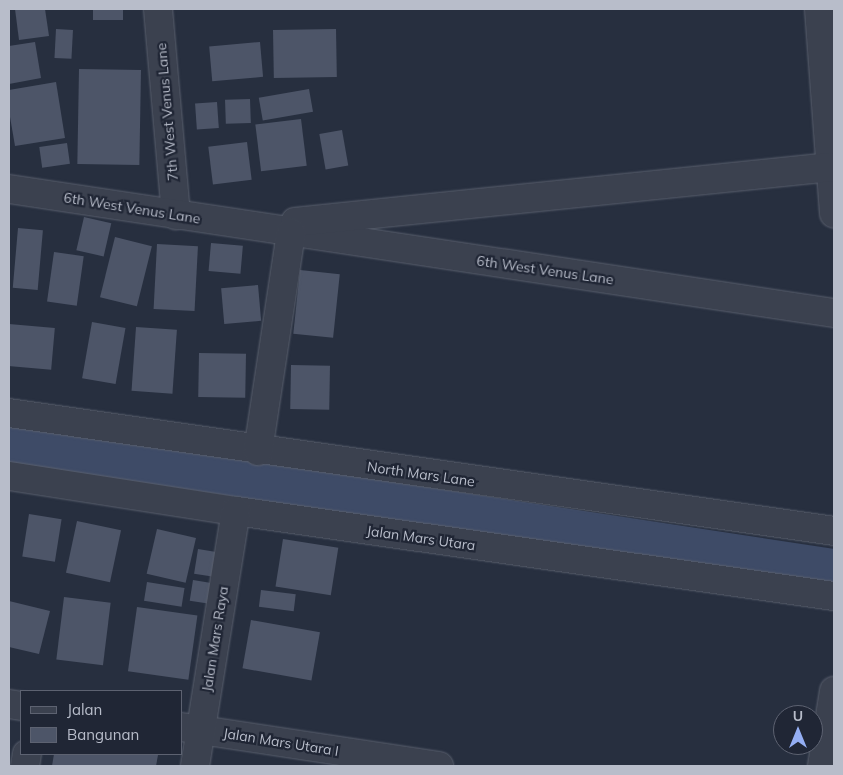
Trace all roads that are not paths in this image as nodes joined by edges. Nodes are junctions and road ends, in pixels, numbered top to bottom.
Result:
1 (159, 9) edge
2 (819, 9) edge
3 (831, 166) junction
4 (9, 190) edge
5 (834, 213) edge
6 (176, 215) junction
7 (256, 227) junction
8 (291, 232) junction
9 (834, 313) edge
10 (9, 413) edge
11 (258, 451) junction
12 (9, 476) edge
13 (236, 511) junction
14 (834, 531) edge
15 (834, 596) edge
16 (834, 691) edge
17 (190, 728) edge
18 (195, 766) edge
19 (439, 766) edge
20 (822, 766) edge

1 - 6 street, 7th West Venus Lane
2 - 3 street
3 - 5 street
3 - 7 street, 6th West Venus Lane
4 - 6 street, 6th West Venus Lane
6 - 7 street, 6th West Venus Lane
7 - 8 street, 6th West Venus Lane
8 - 9 street, 6th West Venus Lane
8 - 11 street
10 - 11 street, North Mars Lane
11 - 14 street, North Mars Lane
12 - 13 street, Jalan Mars Utara
13 - 15 street, Jalan Mars Utara
13 - 17 street, Jalan Mars Raya
16 - 20 street
17 - 18 street, Jalan Mars Raya
17 - 19 street, Jalan Mars Utara I

